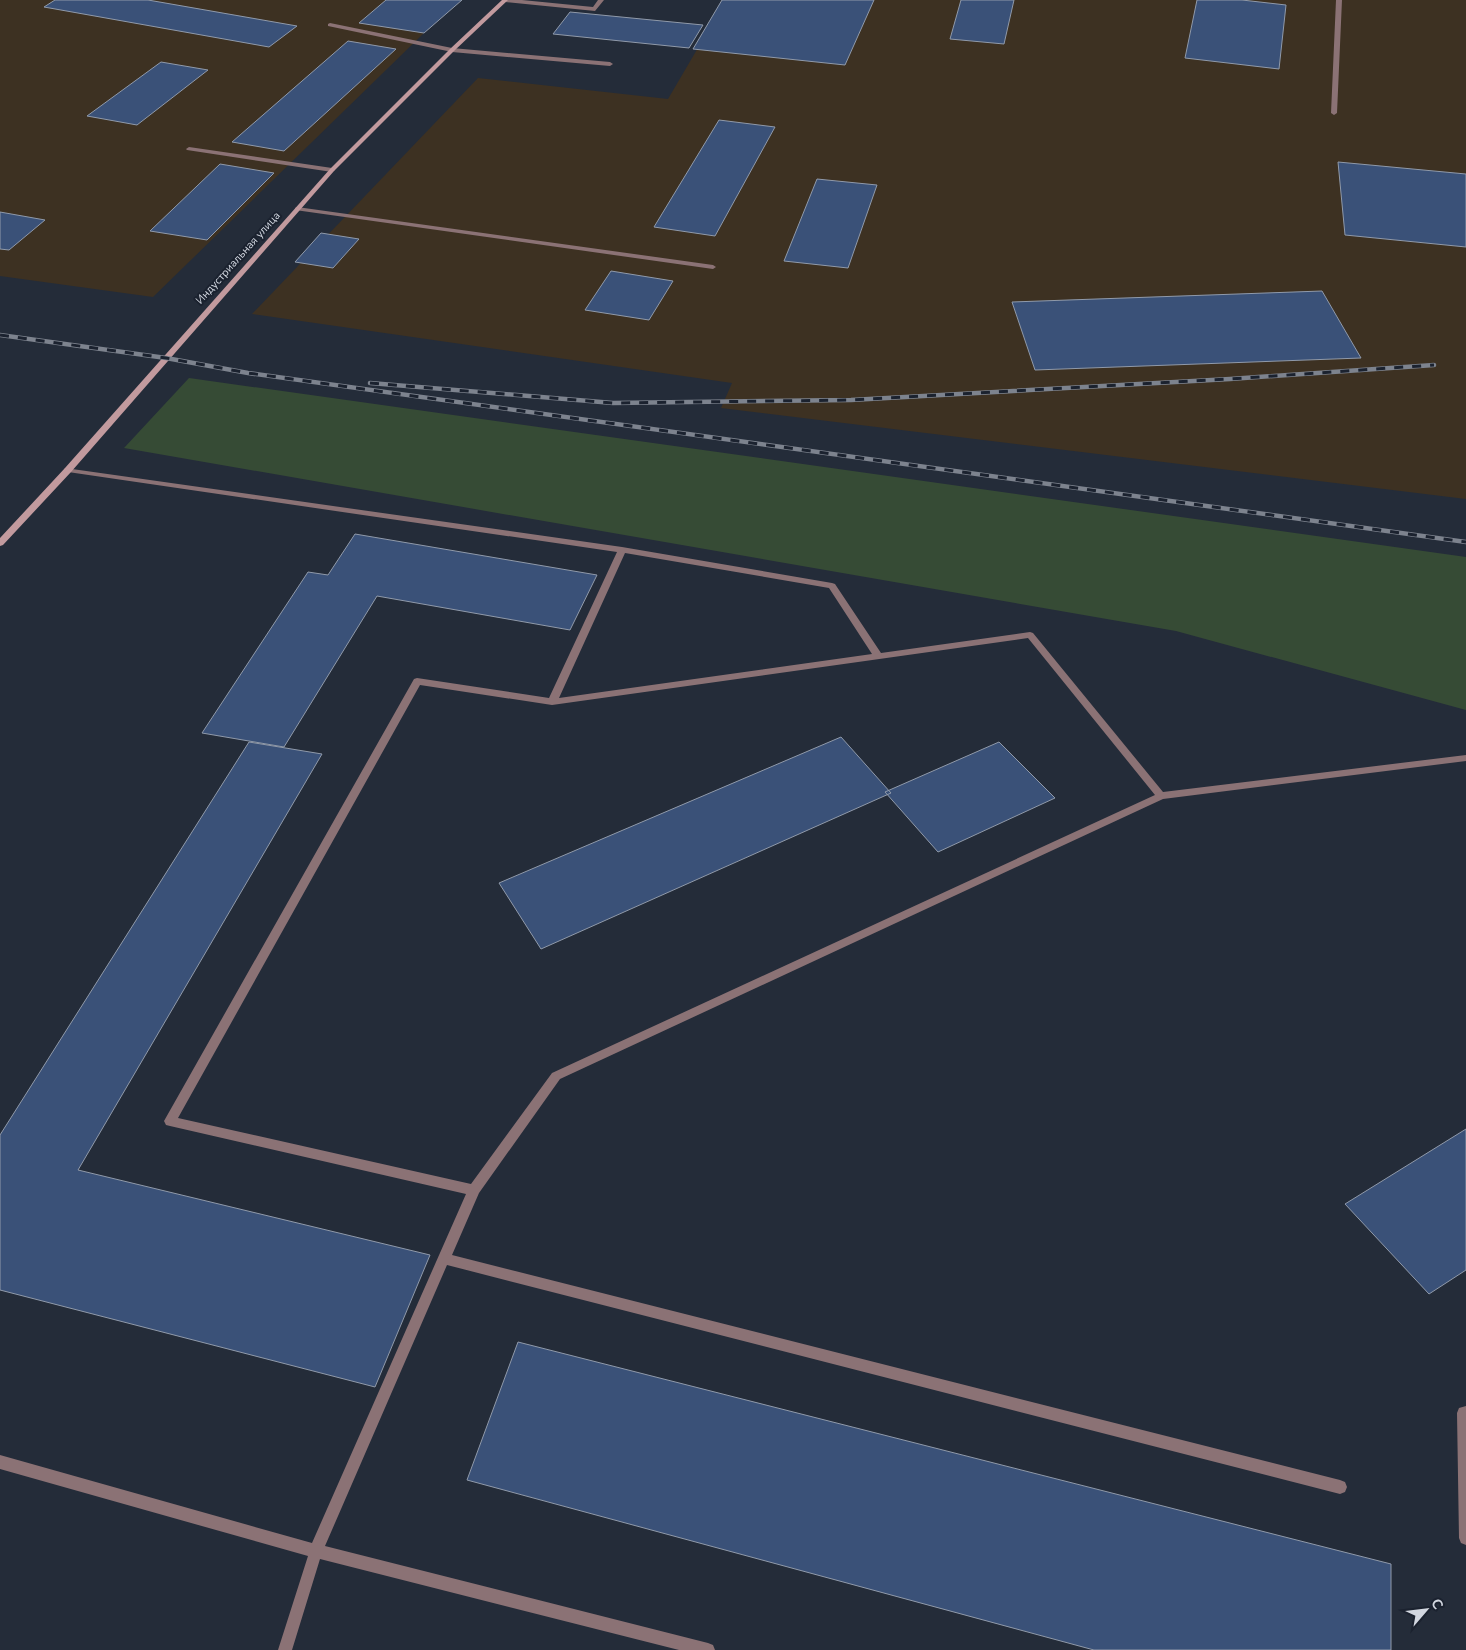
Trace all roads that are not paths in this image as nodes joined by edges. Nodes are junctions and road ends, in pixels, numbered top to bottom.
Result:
1 (505, 0) edge
2 (601, 0) edge
3 (1339, 0) edge
4 (330, 25) dead end
5 (452, 50) junction
6 (610, 64) dead end
7 (1334, 113) dead end
8 (189, 149) dead end
9 (332, 170) junction
10 (297, 209) junction
11 (713, 266) dead end
12 (68, 470) junction
13 (0, 543) edge
14 (622, 550) junction
15 (879, 657) junction
16 (552, 702) junction
17 (1466, 758) edge
18 (1161, 796) junction
19 (474, 1190) junction
20 (444, 1258) junction
21 (1466, 1412) edge
22 (0, 1462) edge
23 (1340, 1487) dead end
24 (1466, 1538) edge
25 (316, 1551) junction
26 (285, 1650) edge
27 (708, 1650) edge

1 - 2 lane
1 - 5 main road, Индустриальная улица
3 - 7 lane
4 - 5 lane
5 - 6 lane
5 - 9 main road, Индустриальная улица
8 - 9 lane
9 - 10 main road, Индустриальная улица
10 - 11 lane
10 - 12 main road, Индустриальная улица
12 - 13 main road, Индустриальная улица
12 - 14 lane
14 - 15 lane
14 - 16 lane
15 - 16 lane
15 - 18 lane
16 - 19 lane
17 - 18 lane
18 - 19 lane
19 - 20 lane
20 - 23 lane
20 - 25 lane
21 - 24 lane
22 - 25 lane
25 - 26 lane
25 - 27 lane

